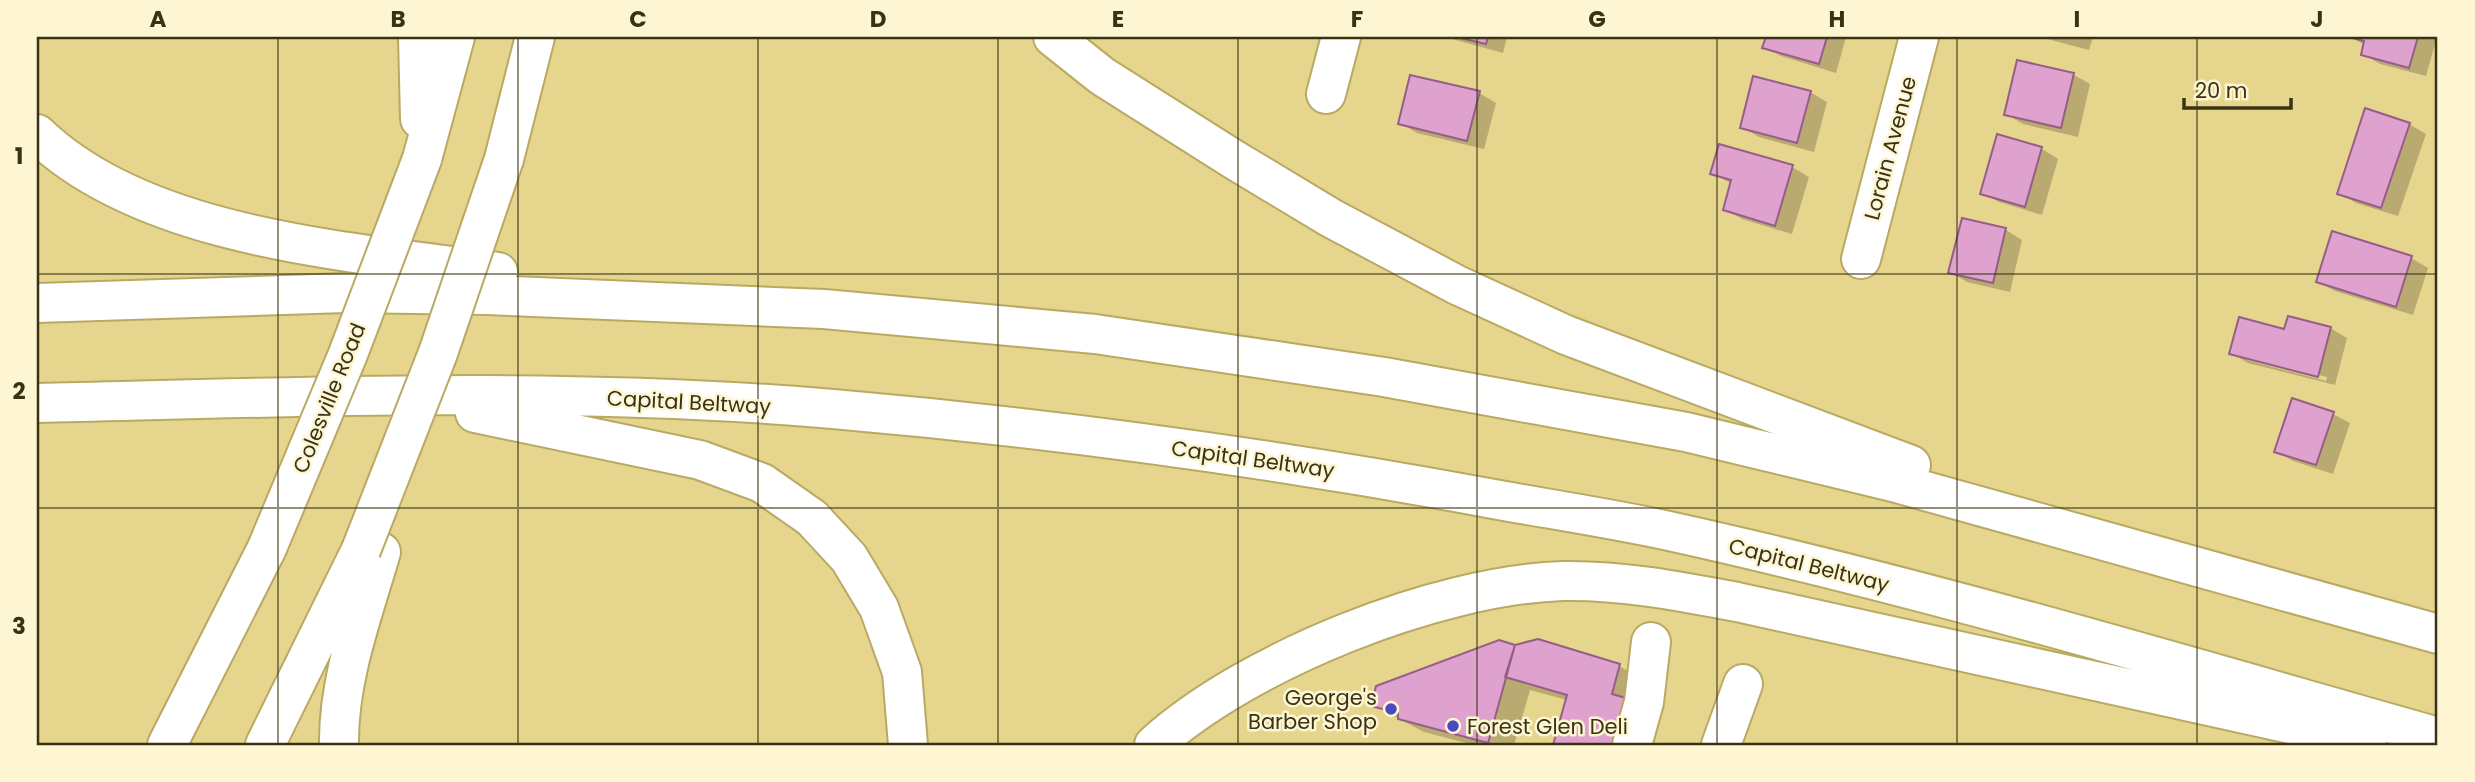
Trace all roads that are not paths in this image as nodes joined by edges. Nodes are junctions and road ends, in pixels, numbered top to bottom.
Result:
1 (418, 37) edge
2 (455, 37) edge
3 (535, 37) edge
4 (1053, 37) edge
5 (1341, 37) edge
6 (1919, 37) edge
7 (1325, 94) dead end
8 (37, 134) edge
9 (422, 159) junction
10 (1861, 259) dead end
11 (37, 303) edge
12 (824, 309) junction
13 (384, 395) junction
14 (37, 403) edge
15 (2119, 544) junction
16 (371, 551) junction
17 (2438, 634) edge
18 (1651, 642) dead end
19 (1743, 684) dead end
20 (2438, 737) edge
21 (167, 745) edge
22 (265, 745) edge
23 (339, 745) edge
24 (908, 745) edge
25 (1154, 745) edge
26 (1632, 745) edge
27 (1721, 745) edge
28 (2384, 745) edge

1 - 9 main road
2 - 9 main road, Colesville Road
3 - 16 main road, bridge
4 - 15 main road
5 - 7 main road
6 - 10 main road, Lorain Avenue
8 - 12 main road
9 - 21 main road, Colesville Road, bridge
11 - 12 main road
12 - 15 main road
13 - 14 main road, Capital Beltway
13 - 20 main road, Capital Beltway
13 - 24 main road
15 - 17 main road
16 - 22 main road
16 - 23 main road
18 - 26 main road
19 - 27 main road
25 - 28 main road

